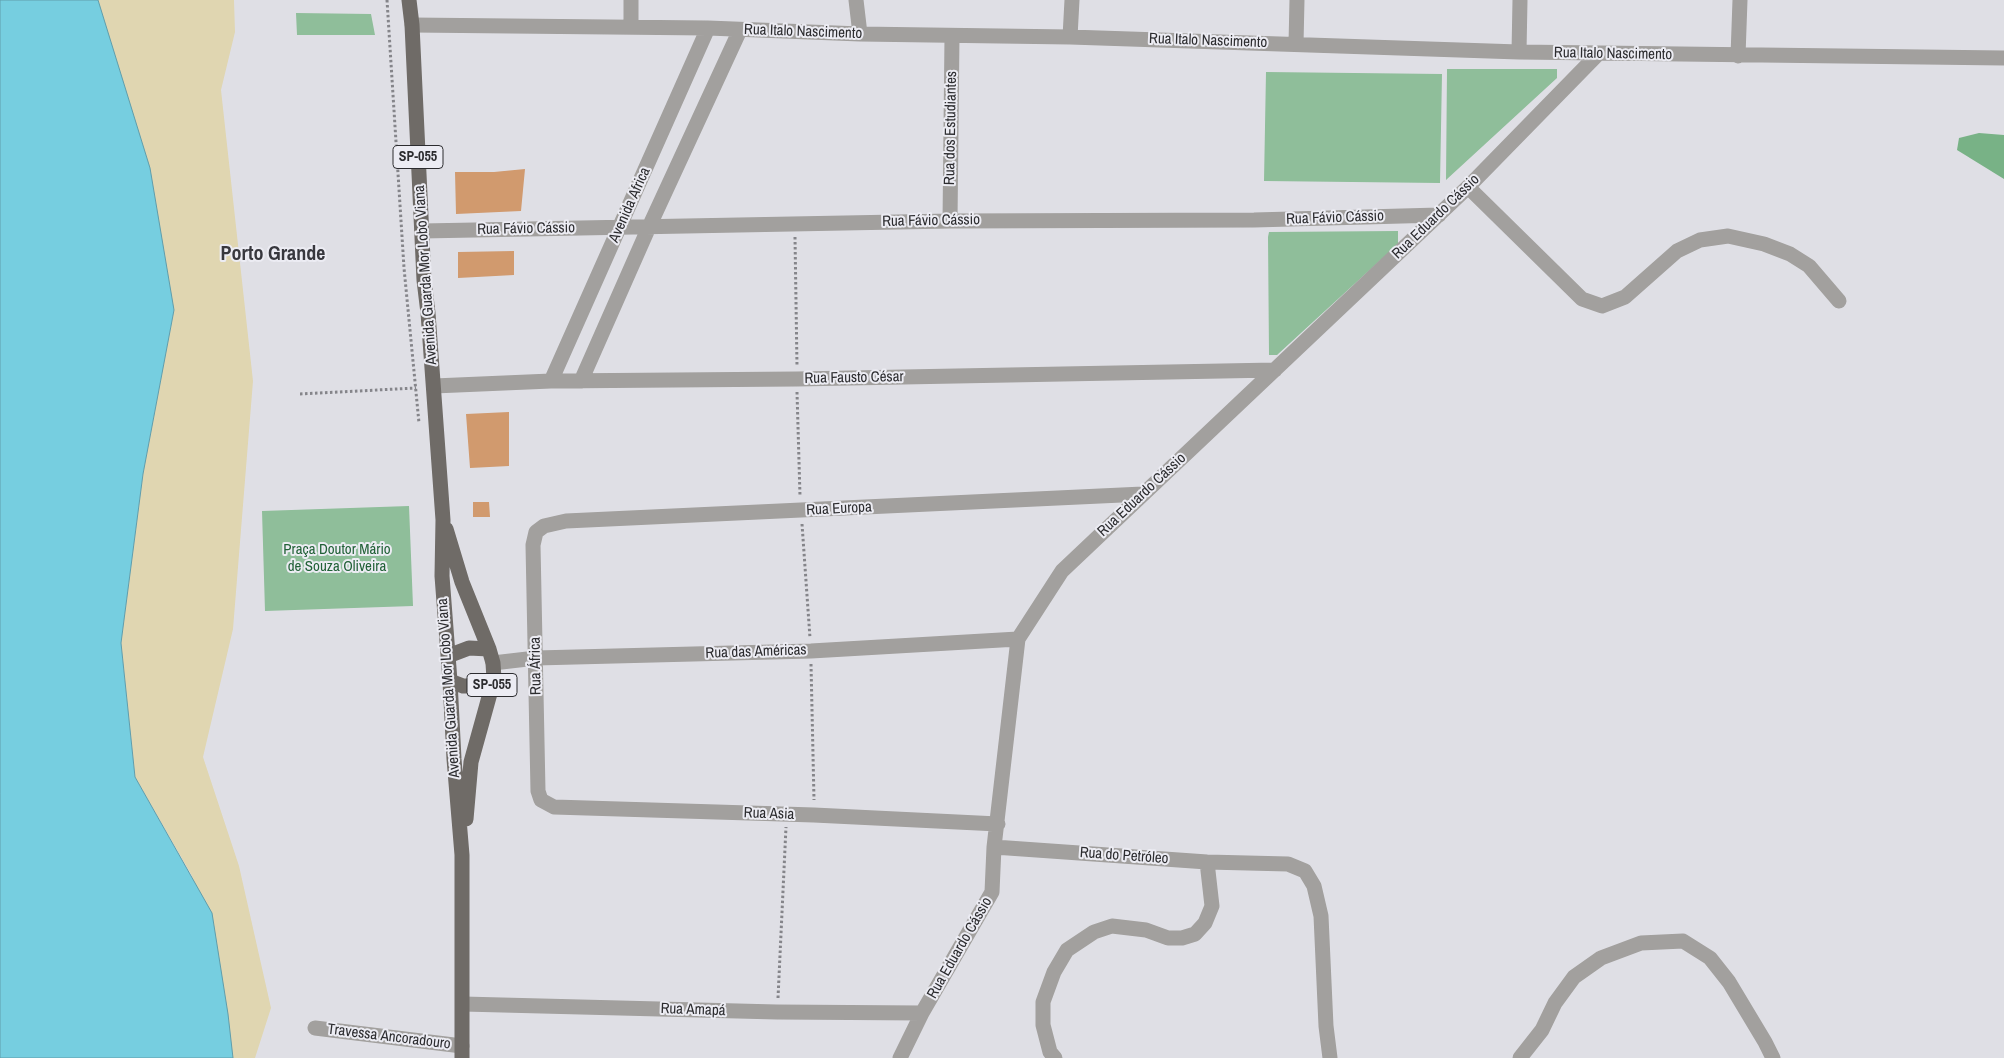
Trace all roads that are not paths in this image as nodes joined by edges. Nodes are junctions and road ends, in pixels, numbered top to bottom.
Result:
1 (408, 0) edge
2 (631, 0) edge
3 (856, 0) edge
4 (1072, 0) edge
5 (1297, 0) edge
6 (1520, 0) edge
7 (1740, 0) edge
8 (412, 25) junction
9 (632, 27) junction
10 (708, 28) junction
11 (740, 30) junction
12 (860, 34) junction
13 (952, 36) junction
14 (1070, 37) junction
15 (1296, 44) junction
16 (1519, 52) junction
17 (1599, 53) junction
18 (1738, 56) junction
19 (2004, 58) edge
20 (1468, 186) junction
21 (1439, 215) junction
22 (950, 220) junction
23 (621, 227) junction
24 (649, 227) junction
25 (422, 231) junction
26 (1839, 301) dead end
27 (1275, 370) junction
28 (551, 381) junction
29 (582, 381) junction
30 (434, 386) junction
31 (1144, 494) junction
32 (443, 520) junction
33 (536, 532) joint
34 (1018, 639) junction
35 (448, 656) junction
36 (491, 656) junction
37 (536, 658) junction
38 (494, 680) junction
39 (450, 681) junction
40 (541, 800) joint
41 (998, 824) junction
42 (994, 846) junction
43 (462, 855) junction
44 (1207, 862) junction
45 (463, 1004) junction
46 (922, 1013) junction
47 (315, 1028) dead end
48 (462, 1052) edge
49 (900, 1058) edge
50 (1055, 1058) edge
51 (1330, 1058) edge
52 (1520, 1058) edge
53 (1773, 1058) edge

1 - 8 main road, Avenida Guarda Mor Lobo Viana / SP-055
2 - 9 street
3 - 12 street
4 - 14 street
5 - 15 street
6 - 16 street
7 - 18 street
8 - 9 street, Rua Italo Nascimento
8 - 25 main road, Avenida Guarda Mor Lobo Viana / SP-055
9 - 10 street, Rua Italo Nascimento
10 - 11 street, Rua Italo Nascimento
10 - 23 street, Avenida Africa
11 - 12 street, Rua Italo Nascimento
11 - 24 street, Avenida Africa
12 - 13 street, Rua Italo Nascimento
13 - 14 street, Rua Italo Nascimento
13 - 22 street, Rua dos Estudiantes
14 - 15 street, Rua Italo Nascimento
15 - 16 street, Rua Italo Nascimento
16 - 17 street, Rua Italo Nascimento
17 - 18 street, Rua Italo Nascimento
17 - 20 street, Rua Eduardo Cássio
18 - 19 street, Rua Italo Nascimento
20 - 21 street, Rua Eduardo Cássio
20 - 26 street
21 - 22 street, Rua Fávio Cássio
21 - 27 street, Rua Eduardo Cássio
22 - 24 street, Rua Fávio Cássio
23 - 24 street, Rua Fávio Cássio
23 - 25 street, Rua Fávio Cássio
23 - 28 street, Avenida Africa
24 - 29 street, Avenida Africa
25 - 30 main road, Avenida Guarda Mor Lobo Viana / SP-055
27 - 29 street, Rua Fausto César
27 - 31 street, Rua Eduardo Cássio
28 - 29 street, Rua Fausto César
28 - 30 street, Rua Fausto César
30 - 32 main road, Avenida Guarda Mor Lobo Viana / SP-055
31 - 33 street, Rua Europa
31 - 34 street, Rua Eduardo Cássio
32 - 35 main road, Avenida Guarda Mor Lobo Viana / SP-055
32 - 36 main road, Avenida Guarda Mor Lobo Viana / SP-055
33 - 37 street, Rua África
34 - 37 street, Rua das Américas
34 - 41 street, Rua Eduardo Cássio
35 - 36 main road
35 - 39 main road, Avenida Guarda Mor Lobo Viana / SP-055
36 - 37 street, Rua das Américas
36 - 38 main road, Avenida Guarda Mor Lobo Viana / SP-055
37 - 40 street, Rua África
38 - 39 main road, SP-055
38 - 43 main road, Avenida Guarda Mor Lobo Viana / SP-055
39 - 43 main road, Avenida Guarda Mor Lobo Viana / SP-055
40 - 41 street, Rua Asia
41 - 42 street, Rua Eduardo Cássio
42 - 44 street, Rua do Petróleo
42 - 46 street, Rua Eduardo Cássio
43 - 45 main road, Avenida Guarda Mor Lobo Viana / SP-055
44 - 50 street
44 - 51 street, Rua do Petróleo
45 - 46 street, Rua Amapá
45 - 48 main road, Avenida Guarda Mor Lobo Viana / SP-055
46 - 49 street, Rua Eduardo Cássio
47 - 48 street, Travessa Ancoradouro
52 - 53 street

